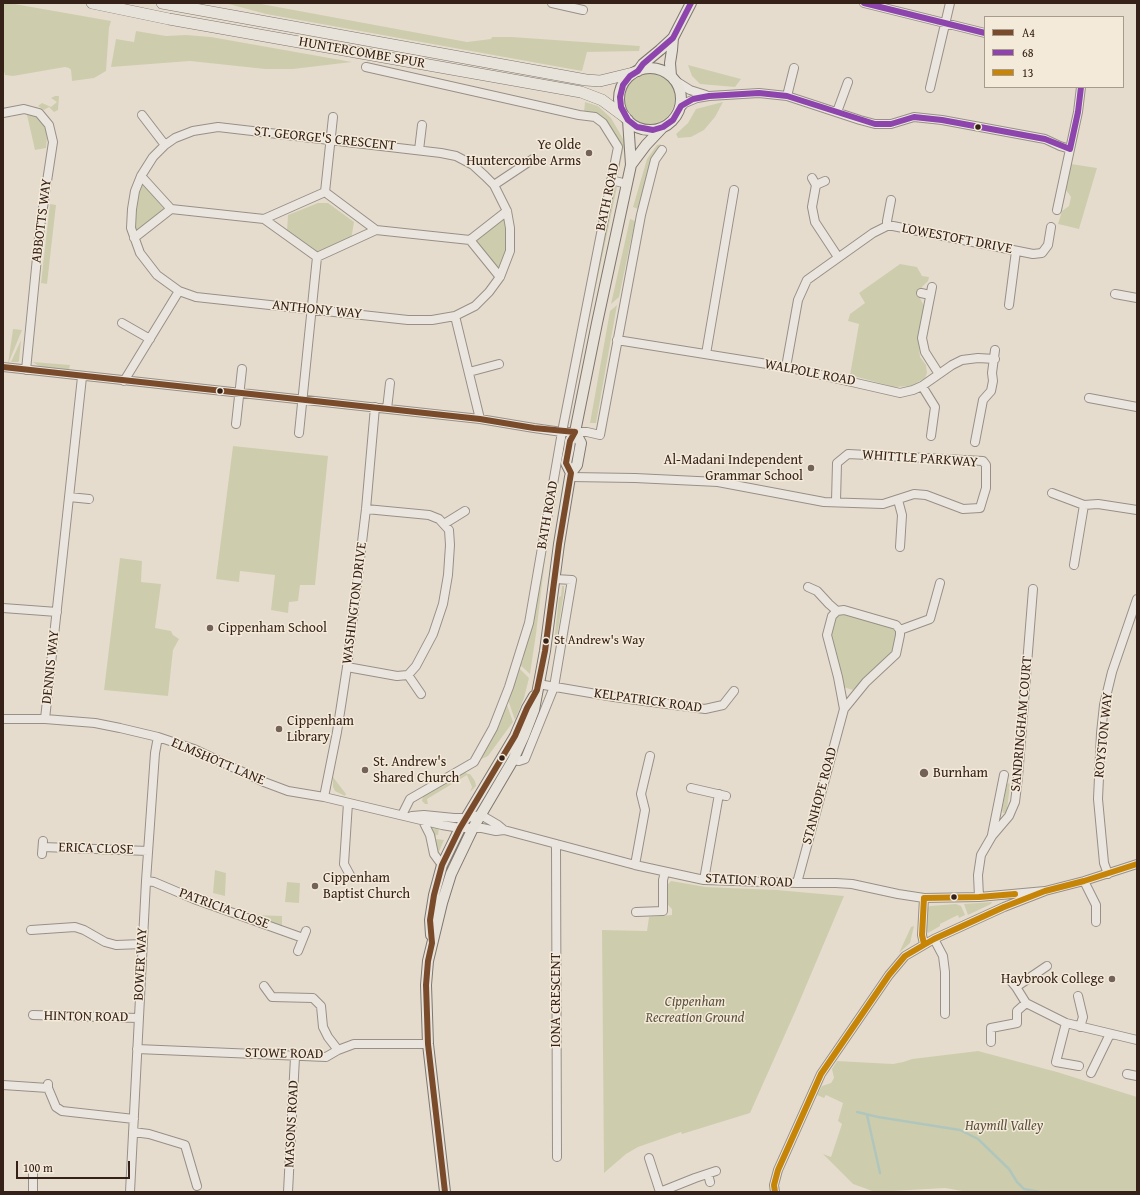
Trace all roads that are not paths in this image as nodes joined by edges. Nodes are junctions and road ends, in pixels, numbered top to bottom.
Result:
1 (92, 3) edge
2 (162, 3) edge
3 (552, 3) edge
4 (691, 3) edge
5 (864, 3) edge
6 (950, 3) edge
7 (583, 10) dead end
8 (946, 23) junction
9 (984, 32) edge
10 (673, 38) junction
11 (366, 68) dead end
12 (794, 68) dead end
13 (636, 72) junction
14 (673, 78) junction
15 (848, 82) dead end
16 (930, 88) dead end
17 (1081, 88) edge
18 (709, 96) junction
19 (787, 96) junction
20 (679, 110) junction
21 (837, 112) junction
22 (3, 113) edge
23 (142, 115) dead end
24 (334, 117) dead end
25 (627, 119) junction
26 (422, 125) dead end
27 (663, 127) junction
28 (331, 140) junction
29 (165, 145) junction
30 (1070, 149) junction
31 (419, 150) junction
32 (662, 150) dead end
33 (533, 159) dead end
34 (631, 165) junction
35 (141, 176) junction
36 (611, 180) junction
37 (825, 181) dead end
38 (627, 184) junction
39 (494, 185) junction
40 (734, 190) dead end
41 (325, 192) junction
42 (891, 200) dead end
43 (171, 209) junction
44 (1058, 210) dead end
45 (508, 211) junction
46 (264, 218) junction
47 (887, 226) junction
48 (1051, 227) dead end
49 (376, 230) junction
50 (134, 238) junction
51 (470, 240) junction
52 (1016, 251) junction
53 (318, 257) junction
54 (838, 257) junction
55 (500, 277) junction
56 (179, 291) junction
57 (921, 293) dead end
58 (1115, 294) dead end
59 (1137, 298) edge
60 (1009, 305) dead end
61 (312, 309) junction
62 (455, 316) junction
63 (122, 323) dead end
64 (150, 339) junction
65 (617, 340) junction
66 (995, 350) dead end
67 (706, 354) junction
68 (995, 359) junction
69 (499, 364) dead end
70 (3, 368) edge
71 (786, 368) junction
72 (242, 369) dead end
73 (26, 370) junction
74 (469, 372) junction
75 (939, 374) junction
76 (82, 377) junction
77 (124, 381) junction
78 (390, 383) dead end
79 (922, 386) junction
80 (238, 393) junction
81 (1089, 398) dead end
82 (302, 399) junction
83 (375, 407) junction
84 (1137, 407) edge
85 (387, 409) junction
86 (480, 419) junction
87 (236, 424) dead end
88 (562, 432) junction
89 (575, 432) junction
90 (299, 433) dead end
91 (931, 436) dead end
92 (975, 442) dead end
93 (570, 475) junction
94 (1052, 493) dead end
95 (69, 497) junction
96 (89, 499) dead end
97 (898, 500) junction
98 (836, 501) junction
99 (1084, 504) junction
100 (366, 509) junction
101 (1137, 510) edge
102 (466, 511) dead end
103 (444, 524) junction
104 (900, 547) dead end
105 (1074, 565) dead end
106 (555, 579) junction
107 (940, 583) dead end
108 (808, 587) dead end
109 (1033, 589) dead end
110 (1137, 599) edge
111 (3, 608) edge
112 (837, 610) junction
113 (57, 612) junction
114 (900, 630) junction
115 (347, 667) junction
116 (408, 675) junction
117 (538, 687) junction
118 (554, 687) junction
119 (734, 691) dead end
120 (421, 694) dead end
121 (844, 710) junction
122 (3, 719) edge
123 (45, 719) junction
124 (158, 737) junction
125 (650, 756) dead end
126 (513, 760) junction
127 (1004, 775) dead end
128 (691, 788) dead end
129 (324, 797) junction
130 (348, 803) junction
131 (405, 815) junction
132 (480, 815) junction
133 (466, 818) junction
134 (423, 821) junction
135 (460, 828) junction
136 (473, 828) junction
137 (504, 830) junction
138 (992, 836) junction
139 (556, 844) junction
140 (43, 847) dead end
141 (148, 851) junction
142 (1137, 864) edge
143 (442, 865) junction
144 (635, 865) junction
145 (665, 872) junction
146 (1108, 874) junction
147 (351, 876) dead end
148 (146, 880) junction
149 (704, 880) junction
150 (1084, 881) junction
151 (797, 883) junction
152 (1045, 891) junction
153 (998, 896) junction
154 (979, 897) junction
155 (924, 898) junction
156 (1004, 907) junction
157 (636, 912) dead end
158 (1096, 922) dead end
159 (30, 930) dead end
160 (934, 939) junction
161 (432, 943) junction
162 (142, 944) junction
163 (924, 944) junction
164 (298, 951) dead end
165 (1047, 966) dead end
166 (264, 986) dead end
167 (1078, 996) dead end
168 (1026, 1003) junction
169 (945, 1014) dead end
170 (33, 1015) dead end
171 (138, 1018) junction
172 (1066, 1023) junction
173 (1080, 1027) junction
174 (1110, 1034) junction
175 (1137, 1040) edge
176 (991, 1042) dead end
177 (428, 1044) junction
178 (137, 1048) junction
179 (338, 1050) junction
180 (296, 1057) junction
181 (1079, 1066) dead end
182 (1091, 1073) dead end
183 (1127, 1074) dead end
184 (1137, 1075) edge
185 (3, 1085) edge
186 (134, 1119) junction
187 (133, 1132) junction
188 (557, 1157) dead end
189 (649, 1158) dead end
190 (33, 1171) dead end
191 (716, 1171) dead end
192 (708, 1174) junction
193 (710, 1182) dead end
194 (197, 1186) dead end
195 (33, 1192) edge
196 (130, 1192) edge
197 (288, 1192) edge
198 (445, 1192) edge
199 (660, 1192) edge
200 (775, 1192) edge

1 - 25 highway, HUNTERCOMBE SPUR
2 - 13 highway, HUNTERCOMBE SPUR
3 - 7 street
4 - 10 main road
5 - 8 street
6 - 8 street
8 - 9 street
8 - 16 street
10 - 13 main road
10 - 14 main road
11 - 36 street, BATH ROAD
12 - 19 street
13 - 14 main road
13 - 25 main road
14 - 18 street
14 - 20 main road
15 - 21 street
17 - 30 street
18 - 19 street
18 - 20 street
19 - 21 street
20 - 27 main road
21 - 30 street
22 - 73 street, ABBOTTS WAY
23 - 29 street
24 - 28 street
25 - 27 main road
25 - 34 main road, BATH ROAD
26 - 31 street
27 - 34 main road, BATH ROAD
28 - 29 street, ST. GEORGE'S CRESCENT
28 - 31 street, ST. GEORGE'S CRESCENT
28 - 41 street
29 - 35 street, ST. GEORGE'S CRESCENT
30 - 44 street
31 - 39 street, ST. GEORGE'S CRESCENT
32 - 65 street
33 - 39 street
34 - 38 main road, BATH ROAD
35 - 43 street
35 - 50 street, ST. GEORGE'S CRESCENT
36 - 38 street
36 - 88 street, BATH ROAD
37 - 54 street
38 - 89 main road, BATH ROAD
39 - 45 street, ST. GEORGE'S CRESCENT
40 - 67 street
41 - 46 street
41 - 49 street
42 - 47 street
43 - 46 street
43 - 50 street
45 - 51 street
45 - 55 street, ST. GEORGE'S CRESCENT
46 - 53 street
47 - 52 street, LOWESTOFT DRIVE
47 - 54 street, LOWESTOFT DRIVE
48 - 52 street, LOWESTOFT DRIVE
49 - 51 street
49 - 53 street
50 - 56 street, ST. GEORGE'S CRESCENT
51 - 55 street
52 - 60 street
53 - 61 street
54 - 71 street, LOWESTOFT DRIVE
55 - 62 street, ST. GEORGE'S CRESCENT
56 - 61 street, ANTHONY WAY
56 - 64 street
57 - 75 street
58 - 59 street
61 - 62 street, ANTHONY WAY
61 - 82 street
62 - 74 street
63 - 64 street
64 - 77 street
65 - 67 street, WALPOLE ROAD
65 - 89 street
66 - 68 street
67 - 71 street, WALPOLE ROAD
68 - 75 street, WALPOLE ROAD
68 - 92 street
69 - 74 street
70 - 73 street
71 - 79 street, WALPOLE ROAD
72 - 80 street
73 - 76 street
74 - 86 street
75 - 79 street, WALPOLE ROAD
76 - 77 street
76 - 95 street, DENNIS WAY
77 - 80 street
78 - 85 street
79 - 91 street
80 - 82 street
80 - 87 street
81 - 84 street
82 - 83 street
82 - 90 street
83 - 85 street
83 - 100 street, WASHINGTON DRIVE
85 - 86 street
86 - 88 street
88 - 89 street
88 - 131 street, BATH ROAD
89 - 93 main road, BATH ROAD
93 - 98 street, WHITTLE PARKWAY
93 - 106 main road, BATH ROAD
94 - 99 street
95 - 96 street
95 - 113 street, DENNIS WAY
97 - 98 street, WHITTLE PARKWAY
97 - 98 street, WHITTLE PARKWAY
97 - 104 street
99 - 101 street
99 - 105 street
100 - 103 street
100 - 115 street, WASHINGTON DRIVE
102 - 103 street
103 - 116 street
106 - 117 main road, BATH ROAD
106 - 118 street
107 - 114 street
108 - 112 street
109 - 138 street, SANDRINGHAM COURT
110 - 146 street, ROYSTON WAY
111 - 113 street
112 - 114 street
112 - 121 street, STANHOPE ROAD
113 - 123 street, DENNIS WAY
114 - 121 street, STANHOPE ROAD
115 - 116 street
115 - 129 street, WASHINGTON DRIVE
116 - 120 street
117 - 118 street, KELPATRICK ROAD
117 - 126 main road, BATH ROAD
117 - 133 main road, BATH ROAD
118 - 119 street, KELPATRICK ROAD
118 - 126 street
121 - 151 street, STANHOPE ROAD
122 - 123 street, ELMSHOTT LANE
123 - 124 street, ELMSHOTT LANE
124 - 129 street, ELMSHOTT LANE
124 - 141 street, BOWER WAY
125 - 144 street
126 - 132 main road, BATH ROAD
127 - 138 street
128 - 149 street
129 - 130 street, ELMSHOTT LANE
130 - 131 street, ELMSHOTT LANE
130 - 147 street
131 - 133 street, ELMSHOTT LANE
131 - 134 street, ELMSHOTT LANE
132 - 133 street
132 - 136 main road, BATH ROAD
132 - 137 street, STATION ROAD
133 - 135 main road, BATH ROAD
134 - 135 street, ELMSHOTT LANE
134 - 143 street
135 - 136 street, STATION ROAD
135 - 143 main road, BATH ROAD
136 - 137 street, STATION ROAD
136 - 161 main road, BATH ROAD
137 - 139 street, STATION ROAD
138 - 154 street, SANDRINGHAM COURT
139 - 144 street, STATION ROAD
139 - 188 street, IONA CRESCENT
140 - 141 street, ERICA CLOSE
141 - 148 street, BOWER WAY
142 - 146 street
143 - 161 main road, BATH ROAD
144 - 145 street, STATION ROAD
145 - 149 street, STATION ROAD
145 - 157 street
146 - 150 street
148 - 162 street, BOWER WAY
148 - 164 street, PATRICIA CLOSE
149 - 151 street, STATION ROAD
150 - 152 street
150 - 158 street
151 - 155 street, STATION ROAD
152 - 153 street, STATION ROAD
152 - 156 street
153 - 154 street, STATION ROAD
153 - 156 street
154 - 155 street, STATION ROAD
155 - 163 street
156 - 160 street
159 - 162 street
160 - 163 street
160 - 169 street
161 - 177 main road, BATH ROAD
162 - 171 street, BOWER WAY
163 - 200 street
165 - 168 street
166 - 179 street
167 - 173 street
168 - 172 street
168 - 176 street
170 - 171 street, HINTON ROAD
171 - 178 street, BOWER WAY
172 - 173 street
172 - 181 street
173 - 174 street
174 - 175 street
174 - 182 street
177 - 179 street, STOWE ROAD
177 - 198 main road, BATH ROAD
178 - 180 street, STOWE ROAD
178 - 186 street, BOWER WAY
179 - 180 street, STOWE ROAD
180 - 197 street, MASONS ROAD
183 - 184 street
185 - 186 street
186 - 187 street, BOWER WAY
187 - 194 street
187 - 196 street, BOWER WAY
189 - 199 street
190 - 195 street
191 - 192 street
192 - 193 street
192 - 199 street

